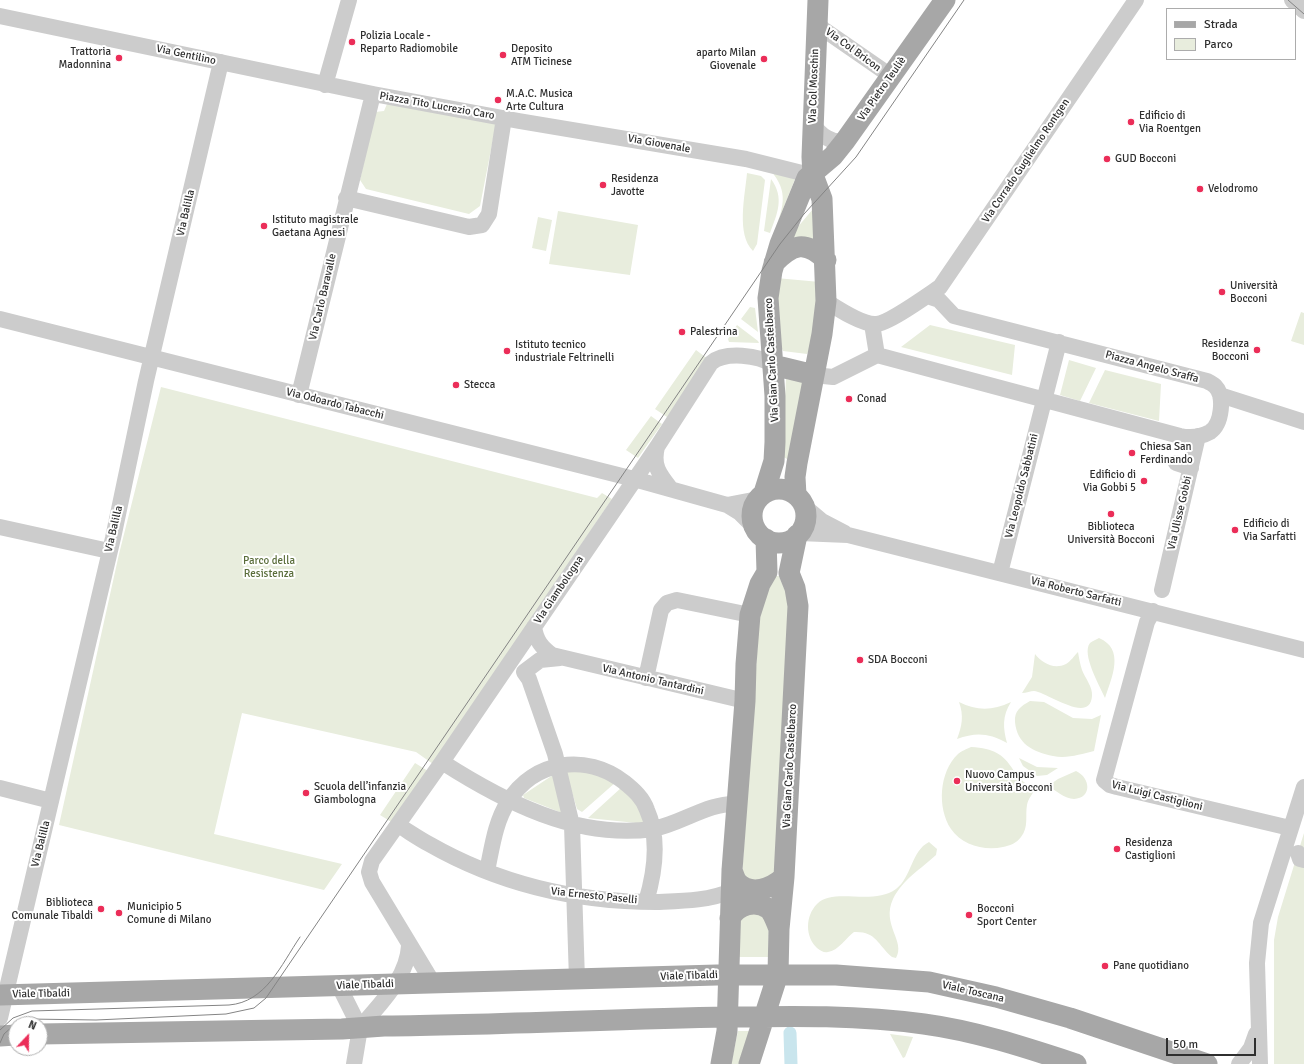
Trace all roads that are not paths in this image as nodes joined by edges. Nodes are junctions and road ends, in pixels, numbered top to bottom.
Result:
1 (349, 0) edge
2 (818, 0) edge
3 (944, 0) edge
4 (1136, 0) edge
5 (1292, 0) edge
6 (1304, 11) edge
7 (0, 16) edge
8 (816, 22) junction
9 (221, 62) junction
10 (891, 76) junction
11 (324, 84) junction
12 (372, 94) junction
13 (504, 118) junction
14 (813, 124) junction
15 (845, 141) junction
16 (813, 172) junction
17 (346, 198) junction
18 (826, 260) junction
19 (774, 263) junction
20 (926, 296) junction
21 (826, 301) junction
22 (0, 319) edge
23 (872, 324) junction
24 (1064, 344) junction
25 (877, 355) junction
26 (152, 358) junction
27 (773, 365) junction
28 (814, 375) junction
29 (1220, 394) junction
30 (299, 395) junction
31 (1050, 400) junction
32 (1304, 422) edge
33 (1198, 436) junction
34 (656, 447) junction
35 (634, 479) junction
36 (670, 489) junction
37 (761, 496) junction
38 (800, 500) junction
39 (727, 505) junction
40 (0, 527) edge
41 (761, 533) junction
42 (798, 534) junction
43 (848, 535) junction
44 (110, 551) junction
45 (767, 572) junction
46 (788, 573) junction
47 (1000, 573) junction
48 (1162, 590) dead end
49 (1153, 611) junction
50 (750, 615) junction
51 (534, 627) junction
52 (1304, 650) edge
53 (561, 658) junction
54 (524, 672) junction
55 (500, 675) junction
56 (646, 678) junction
57 (745, 701) junction
58 (442, 762) junction
59 (558, 765) junction
60 (1304, 787) edge
61 (0, 788) edge
62 (51, 801) junction
63 (508, 801) junction
64 (737, 804) junction
65 (398, 825) junction
66 (572, 825) junction
67 (1290, 828) junction
68 (653, 829) junction
69 (732, 870) junction
70 (487, 871) junction
71 (784, 877) junction
72 (731, 891) junction
73 (575, 896) junction
74 (646, 902) junction
75 (730, 918) junction
76 (778, 929) junction
77 (409, 946) junction
78 (729, 974) junction
79 (778, 974) junction
80 (577, 980) junction
81 (433, 983) junction
82 (395, 985) junction
83 (339, 986) junction
84 (2, 995) edge
85 (728, 1007) junction
86 (764, 1017) junction
87 (0, 1018) edge
88 (1258, 1027) junction
89 (360, 1028) junction
90 (48, 1034) edge
91 (354, 1064) edge
92 (721, 1064) edge
93 (748, 1064) edge
94 (1076, 1064) edge
95 (1207, 1064) edge
96 (1239, 1064) edge
97 (1260, 1064) edge

1 - 11 street
2 - 8 main road, Via Col Moschin
3 - 10 main road, Via Pietro Teuliè
4 - 20 street, Via Corrado Guglielmo Rontgen
5 - 6 street
7 - 9 street, Via Gentilino
8 - 10 street, Via Col Bricon
8 - 14 main road, Via Col Moschin
9 - 11 street, Via Gentilino
9 - 26 street, Via Balilla
10 - 15 main road, Via Pietro Teuliè
11 - 12 street, Via Gentilino
12 - 13 street, Piazza Tito Lucrezio Caro
12 - 17 street, Piazza Tito Lucrezio Caro
13 - 16 street, Via Giovenale
13 - 17 street, Piazza Tito Lucrezio Caro
14 - 15 street
14 - 16 main road, Via Col Moschin
15 - 16 main road, Via Pietro Teuliè
16 - 18 main road
16 - 19 main road, Via Gian Carlo Castelbarco
17 - 30 street, Via Carlo Baravalle
18 - 19 main road
18 - 21 main road
19 - 27 main road, Via Gian Carlo Castelbarco
20 - 23 street, Via Corrado Guglielmo Rontgen
20 - 24 street, Piazza Angelo Sraffa
21 - 23 street
21 - 28 main road
22 - 26 street, Via Odoardo Tabacchi
23 - 25 street
24 - 29 street, Piazza Angelo Sraffa
24 - 31 street
25 - 28 street
25 - 31 street
26 - 30 street, Via Odoardo Tabacchi
26 - 44 street, Via Balilla
27 - 28 main road
27 - 34 street, Via Giambologna
27 - 37 main road, Via Gian Carlo Castelbarco
28 - 38 main road
29 - 32 street
29 - 33 street
30 - 35 street, Via Odoardo Tabacchi
31 - 33 street
31 - 47 street, Via Leopoldo Sabbatini
33 - 48 street, Via Ulisse Gobbi
34 - 35 street, Via Giambologna
34 - 36 street
35 - 36 street, Via Odoardo Tabacchi
35 - 51 street, Via Giambologna
36 - 39 street, Via Odoardo Tabacchi
37 - 38 main road
37 - 39 street, Via Odoardo Tabacchi
37 - 41 main road
38 - 42 main road
38 - 43 street, Via Roberto Sarfatti
39 - 41 street, Via Odoardo Tabacchi
40 - 44 street
41 - 42 main road
41 - 45 main road
42 - 43 street, Via Roberto Sarfatti
42 - 46 main road
43 - 47 street, Via Roberto Sarfatti
44 - 62 street, Via Balilla
45 - 46 main road
45 - 50 main road
46 - 71 main road, Via Gian Carlo Castelbarco
47 - 49 street, Via Roberto Sarfatti
49 - 52 street, Via Roberto Sarfatti
49 - 67 street, Via Luigi Castiglioni
50 - 56 street
50 - 57 main road
51 - 53 street, Via Antonio Tantardini
51 - 55 street, Via Giambologna
53 - 54 street, Via Antonio Tantardini
53 - 56 street, Via Antonio Tantardini
54 - 55 street
54 - 59 street
55 - 58 street, Via Giambologna
56 - 57 street, Via Antonio Tantardini
57 - 64 main road
58 - 63 street
58 - 65 street, Via Giambologna
59 - 63 street
59 - 66 street
59 - 68 street
60 - 67 street
61 - 62 street
62 - 84 street, Via Balilla
63 - 66 street
63 - 70 street
64 - 68 street
64 - 69 main road
65 - 70 street, Via Ernesto Paselli
65 - 77 street, Via Giambologna
66 - 68 street
66 - 73 street
67 - 88 street
68 - 74 street
69 - 71 main road
69 - 72 main road
70 - 73 street, Via Ernesto Paselli
71 - 76 main road, Via Gian Carlo Castelbarco
72 - 74 street, Via Ernesto Paselli
72 - 75 main road
73 - 74 street, Via Ernesto Paselli
73 - 80 street
75 - 76 main road
75 - 78 main road
76 - 79 main road, Via Gian Carlo Castelbarco
77 - 81 street
77 - 82 street
78 - 79 main road, Viale Toscana
78 - 80 main road, Viale Tibaldi
78 - 85 main road
79 - 86 main road, Via Gian Carlo Castelbarco
79 - 95 main road, Viale Toscana
80 - 81 main road, Viale Tibaldi
81 - 82 main road, Viale Tibaldi
82 - 83 main road, Viale Tibaldi
82 - 89 street
83 - 84 main road, Viale Tibaldi
83 - 89 street
84 - 87 street, Via Balilla
85 - 86 main road
85 - 89 main road
85 - 92 main road
86 - 93 main road, Via Gian Carlo Castelbarco
86 - 94 main road
88 - 96 street
88 - 97 street
89 - 90 main road
89 - 91 street

